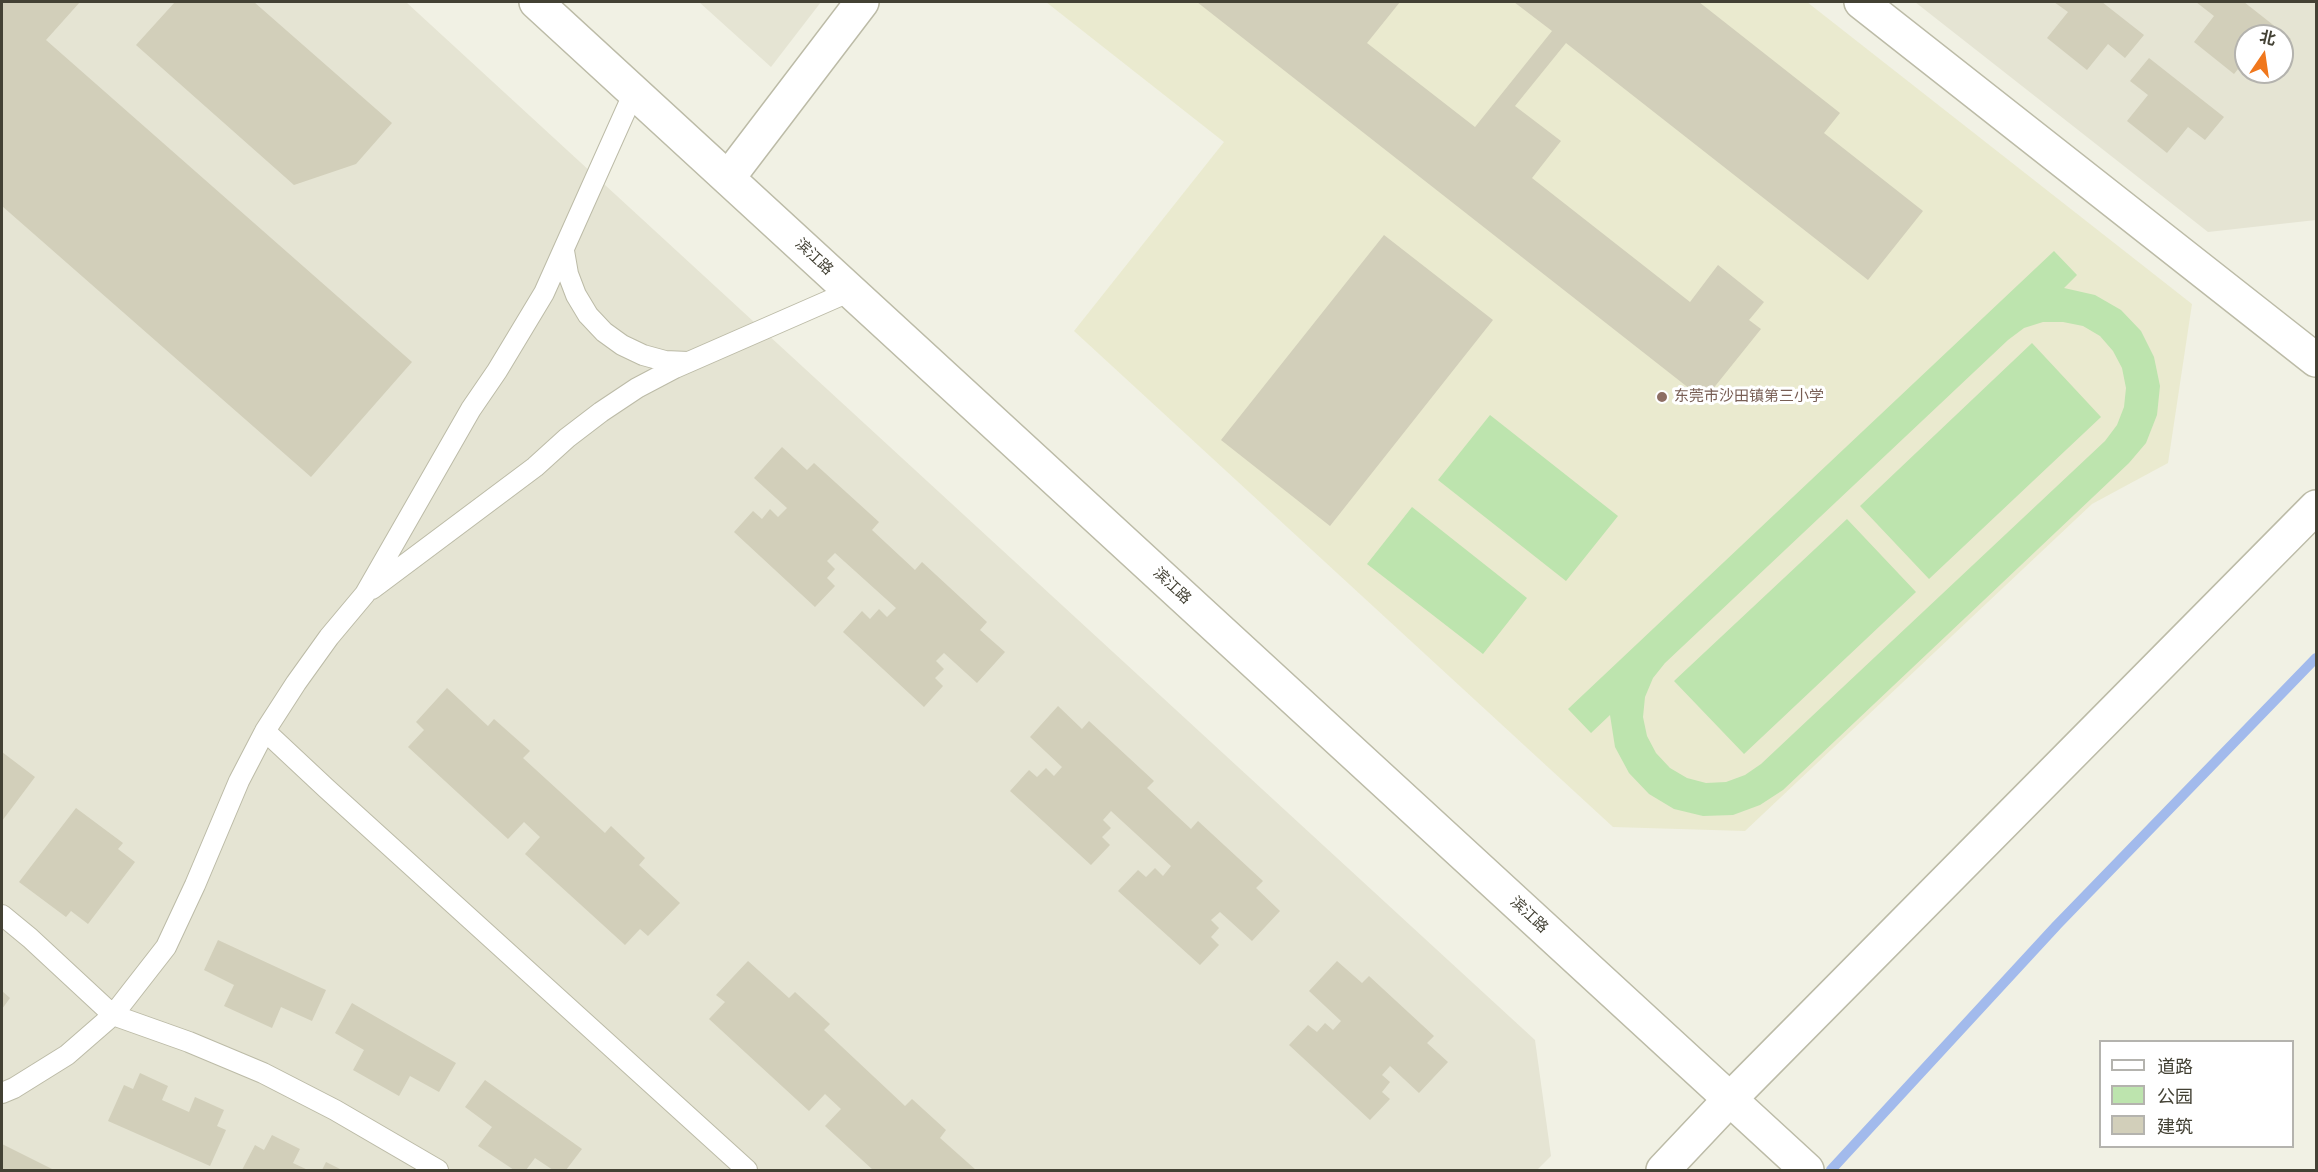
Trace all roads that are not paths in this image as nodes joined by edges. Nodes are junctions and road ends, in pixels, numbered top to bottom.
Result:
1 (536, 2) edge
2 (862, 2) edge
3 (1861, 2) edge
4 (634, 92) junction
5 (728, 178) junction
6 (564, 251) junction
7 (851, 291) junction
8 (2316, 360) edge
9 (688, 363) junction
10 (2316, 507) edge
11 (365, 594) junction
12 (265, 731) junction
13 (2, 915) edge
14 (113, 1015) junction
15 (2, 1093) edge
16 (1730, 1099) junction
17 (438, 1170) edge
18 (747, 1170) edge
19 (1663, 1170) edge
20 (1806, 1170) edge

1 - 4 street, 滨江路
2 - 5 street
3 - 8 street
4 - 5 street, 滨江路
4 - 6 lane
5 - 7 street, 滨江路
6 - 9 lane
6 - 11 lane
7 - 9 lane
7 - 16 street, 滨江路
9 - 11 lane
10 - 16 street
11 - 12 lane
12 - 14 lane
12 - 18 lane
13 - 14 lane
14 - 15 lane
14 - 17 lane
16 - 19 street
16 - 20 street, 滨江路

